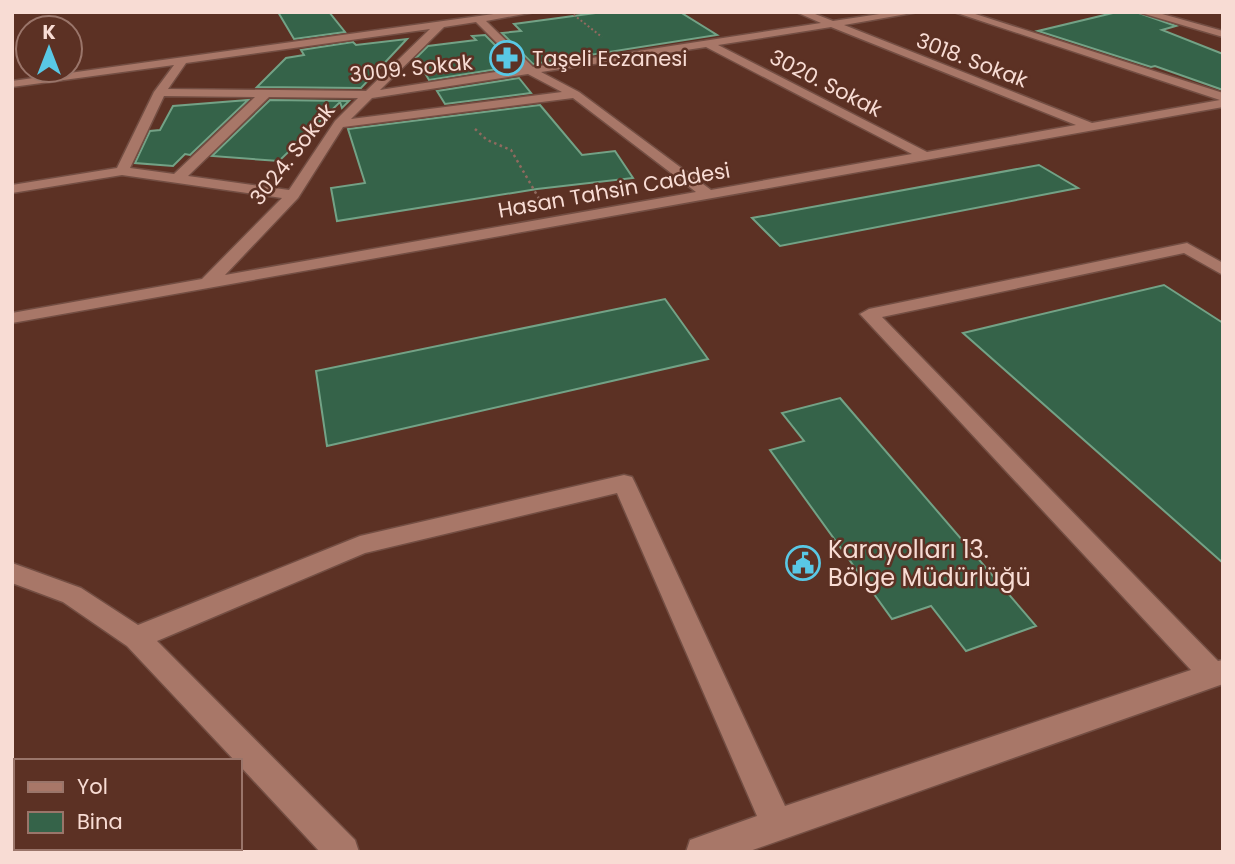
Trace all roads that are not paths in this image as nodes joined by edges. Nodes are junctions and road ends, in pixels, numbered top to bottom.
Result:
1 (530, 12) edge
2 (801, 12) edge
3 (914, 12) edge
4 (959, 12) edge
5 (1143, 12) edge
6 (478, 19) junction
7 (441, 24) junction
8 (830, 26) junction
9 (1223, 26) edge
10 (1207, 29) junction
11 (1223, 34) edge
12 (710, 45) junction
13 (184, 58) junction
14 (532, 72) junction
15 (12, 84) edge
16 (160, 92) junction
17 (267, 93) junction
18 (575, 94) junction
19 (370, 95) junction
20 (1223, 97) edge
21 (1223, 103) edge
22 (339, 124) junction
23 (1090, 127) junction
24 (925, 156) junction
25 (122, 171) junction
26 (177, 179) junction
27 (12, 189) edge
28 (708, 194) junction
29 (293, 195) junction
30 (1223, 270) edge
31 (208, 283) junction
32 (12, 317) edge
33 (12, 573) edge
34 (136, 638) junction
35 (1218, 673) edge
36 (776, 825) junction
37 (343, 852) edge
38 (702, 852) edge

1 - 6 street
2 - 8 street, 3018. Sokak
3 - 8 street, 3009. Sokak
4 - 20 street
5 - 10 street
6 - 7 street
6 - 14 street
7 - 13 street
7 - 19 street, 3024. Sokak
8 - 12 street, 3009. Sokak
8 - 23 street, 3018. Sokak
9 - 10 street
10 - 11 street
12 - 14 street, 3009. Sokak
12 - 24 street, 3020. Sokak
13 - 15 street
13 - 16 street
14 - 18 street
14 - 19 street, 3009. Sokak
16 - 17 street, 3009. Sokak
16 - 25 street
17 - 19 street, 3009. Sokak
17 - 26 street
18 - 22 street
18 - 28 street
19 - 22 street, 3024. Sokak
21 - 23 street, Hasan Tahsin Caddesi
22 - 29 street, 3024. Sokak
23 - 24 street, Hasan Tahsin Caddesi
24 - 28 street, Hasan Tahsin Caddesi
25 - 26 street
25 - 27 street
26 - 29 street
28 - 31 street, Hasan Tahsin Caddesi
29 - 31 street, 3024. Sokak
30 - 35 street
31 - 32 street, Hasan Tahsin Caddesi
33 - 34 street
34 - 36 street
34 - 37 street
35 - 36 street
36 - 38 street

